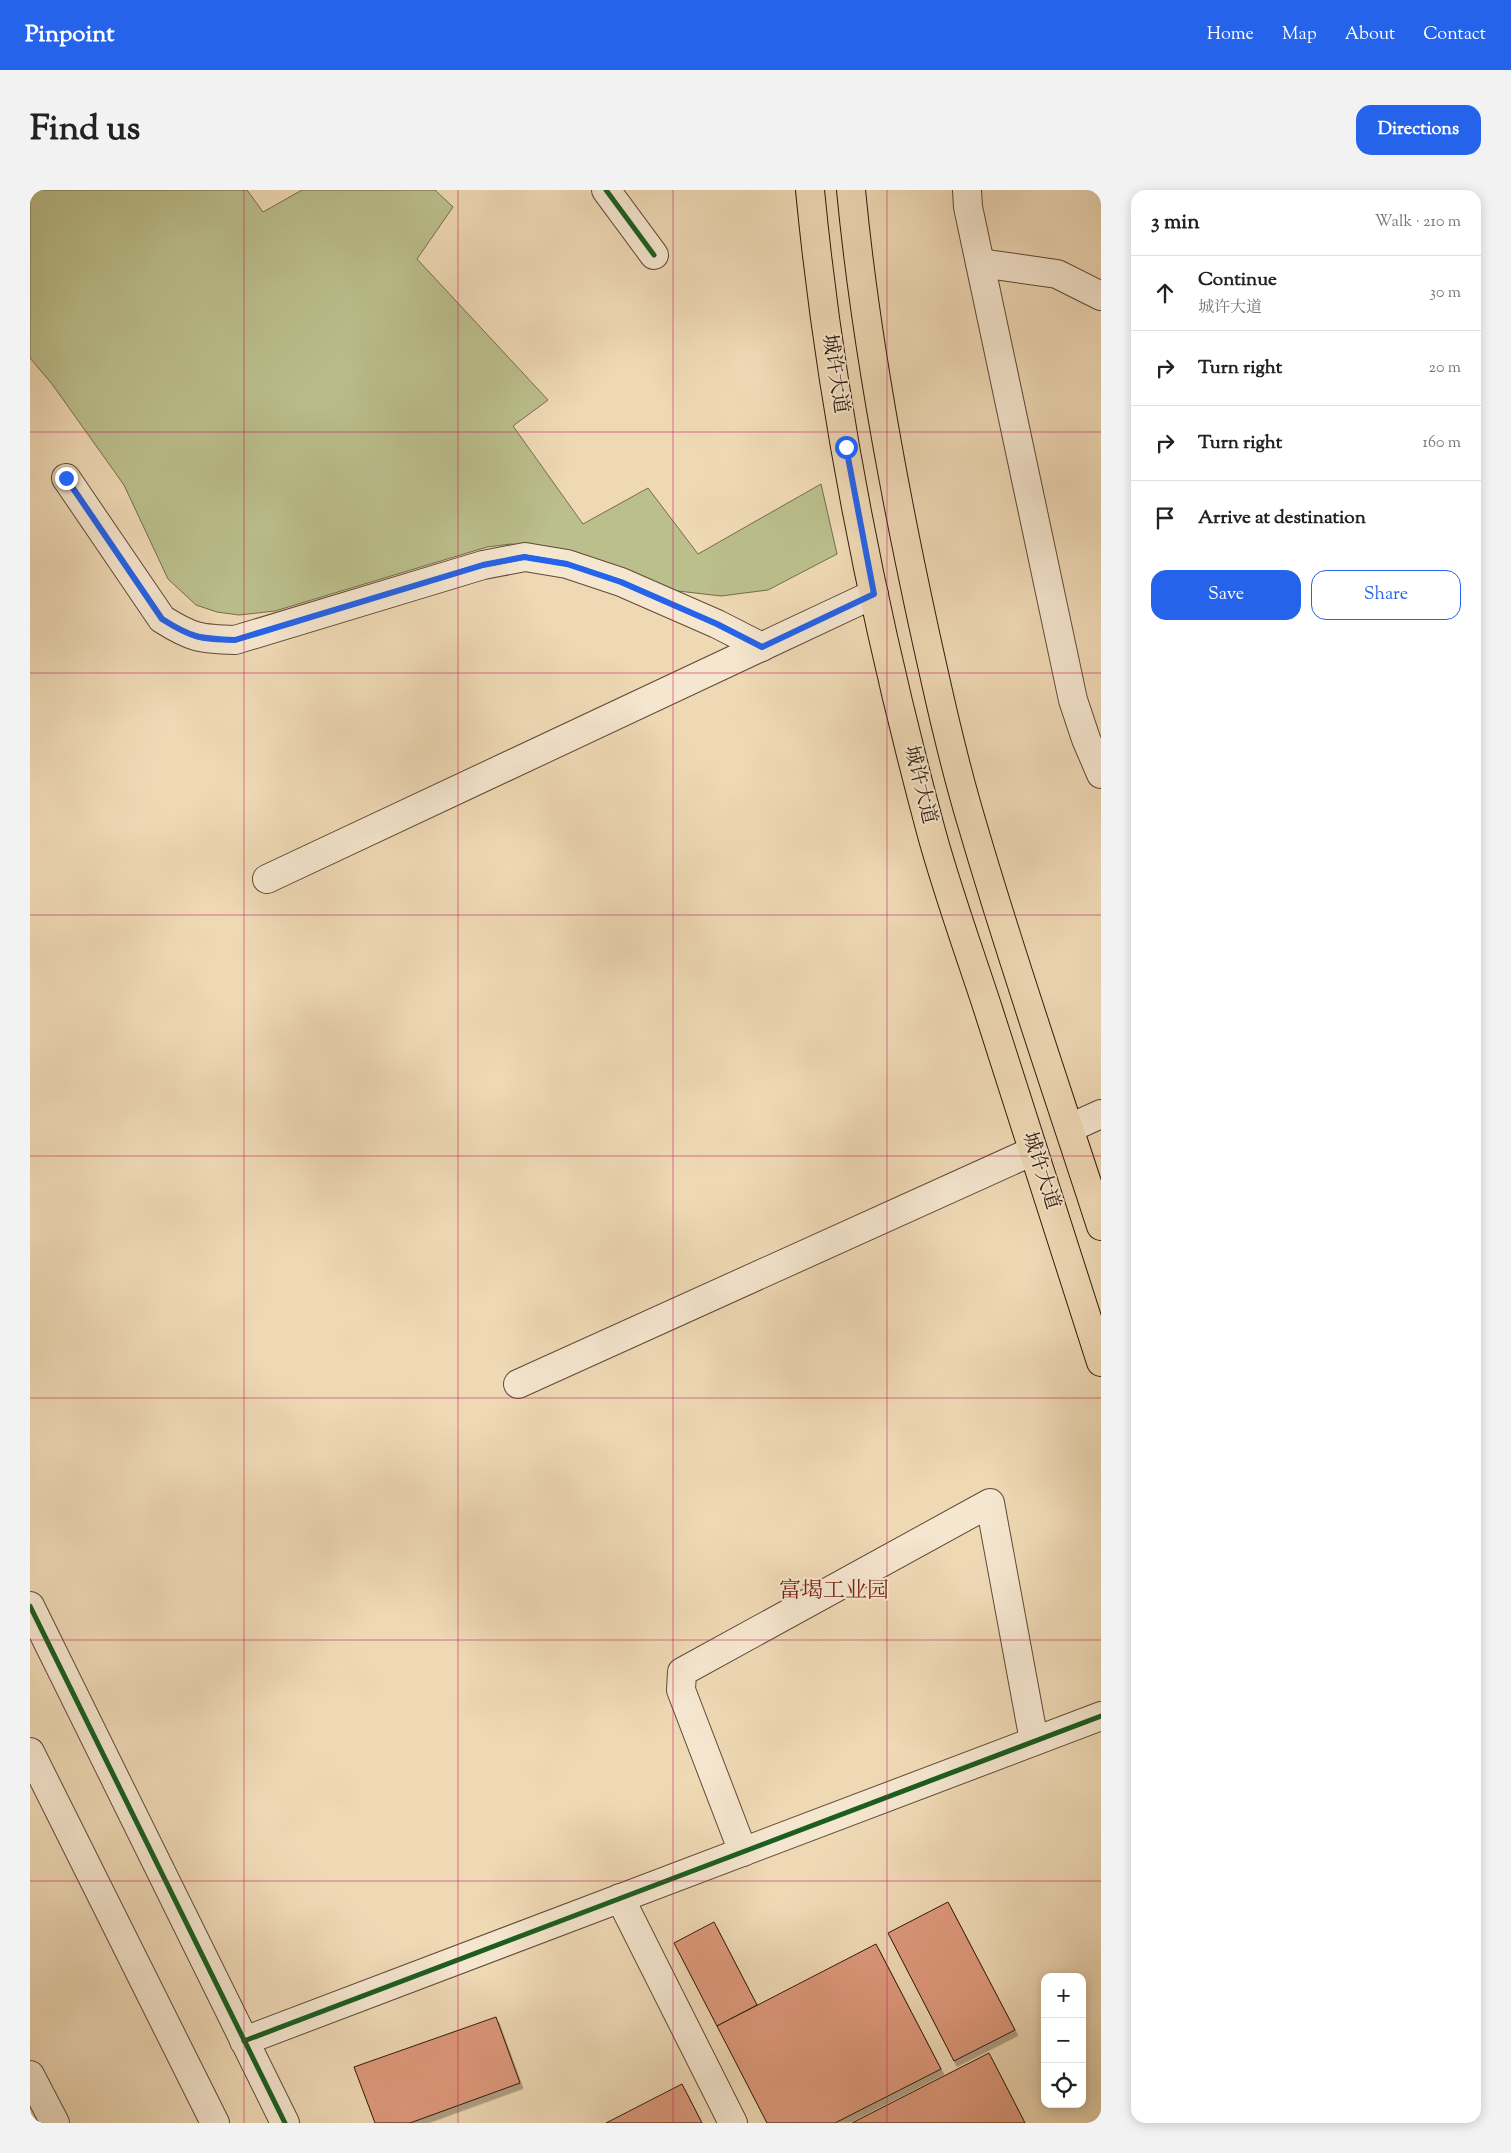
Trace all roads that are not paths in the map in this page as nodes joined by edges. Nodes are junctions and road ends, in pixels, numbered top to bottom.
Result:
1 (606, 190) edge
2 (810, 190) edge
3 (852, 190) edge
4 (967, 190) edge
5 (654, 255) dead end
6 (980, 263) junction
7 (1101, 296) edge
8 (66, 478) dead end
9 (874, 594) junction
10 (762, 647) junction
11 (1101, 774) edge
12 (267, 879) dead end
13 (1101, 1114) edge
14 (1070, 1128) junction
15 (1033, 1151) junction
16 (1101, 1226) edge
17 (1101, 1362) edge
18 (518, 1384) dead end
19 (30, 1606) edge
20 (40, 1652) edge
21 (1101, 1716) edge
22 (1034, 1741) junction
23 (30, 1752) edge
24 (743, 1852) junction
25 (620, 1898) junction
26 (244, 2041) junction
27 (30, 2075) edge
28 (55, 2123) edge
29 (215, 2123) edge
30 (285, 2123) edge
31 (733, 2123) edge

1 - 5 street
2 - 9 main road, 城许大道
3 - 14 main road, 城许大道
4 - 6 street
6 - 7 street
6 - 11 street
8 - 10 street
9 - 10 street
9 - 15 main road, 城许大道
10 - 12 street
13 - 14 street
14 - 16 main road, 城许大道
15 - 17 main road, 城许大道
15 - 18 street
19 - 20 street
20 - 26 street
21 - 22 street
22 - 24 street
22 - 24 street
23 - 29 street
24 - 25 street
25 - 26 street
25 - 31 street
26 - 30 street
27 - 28 street

